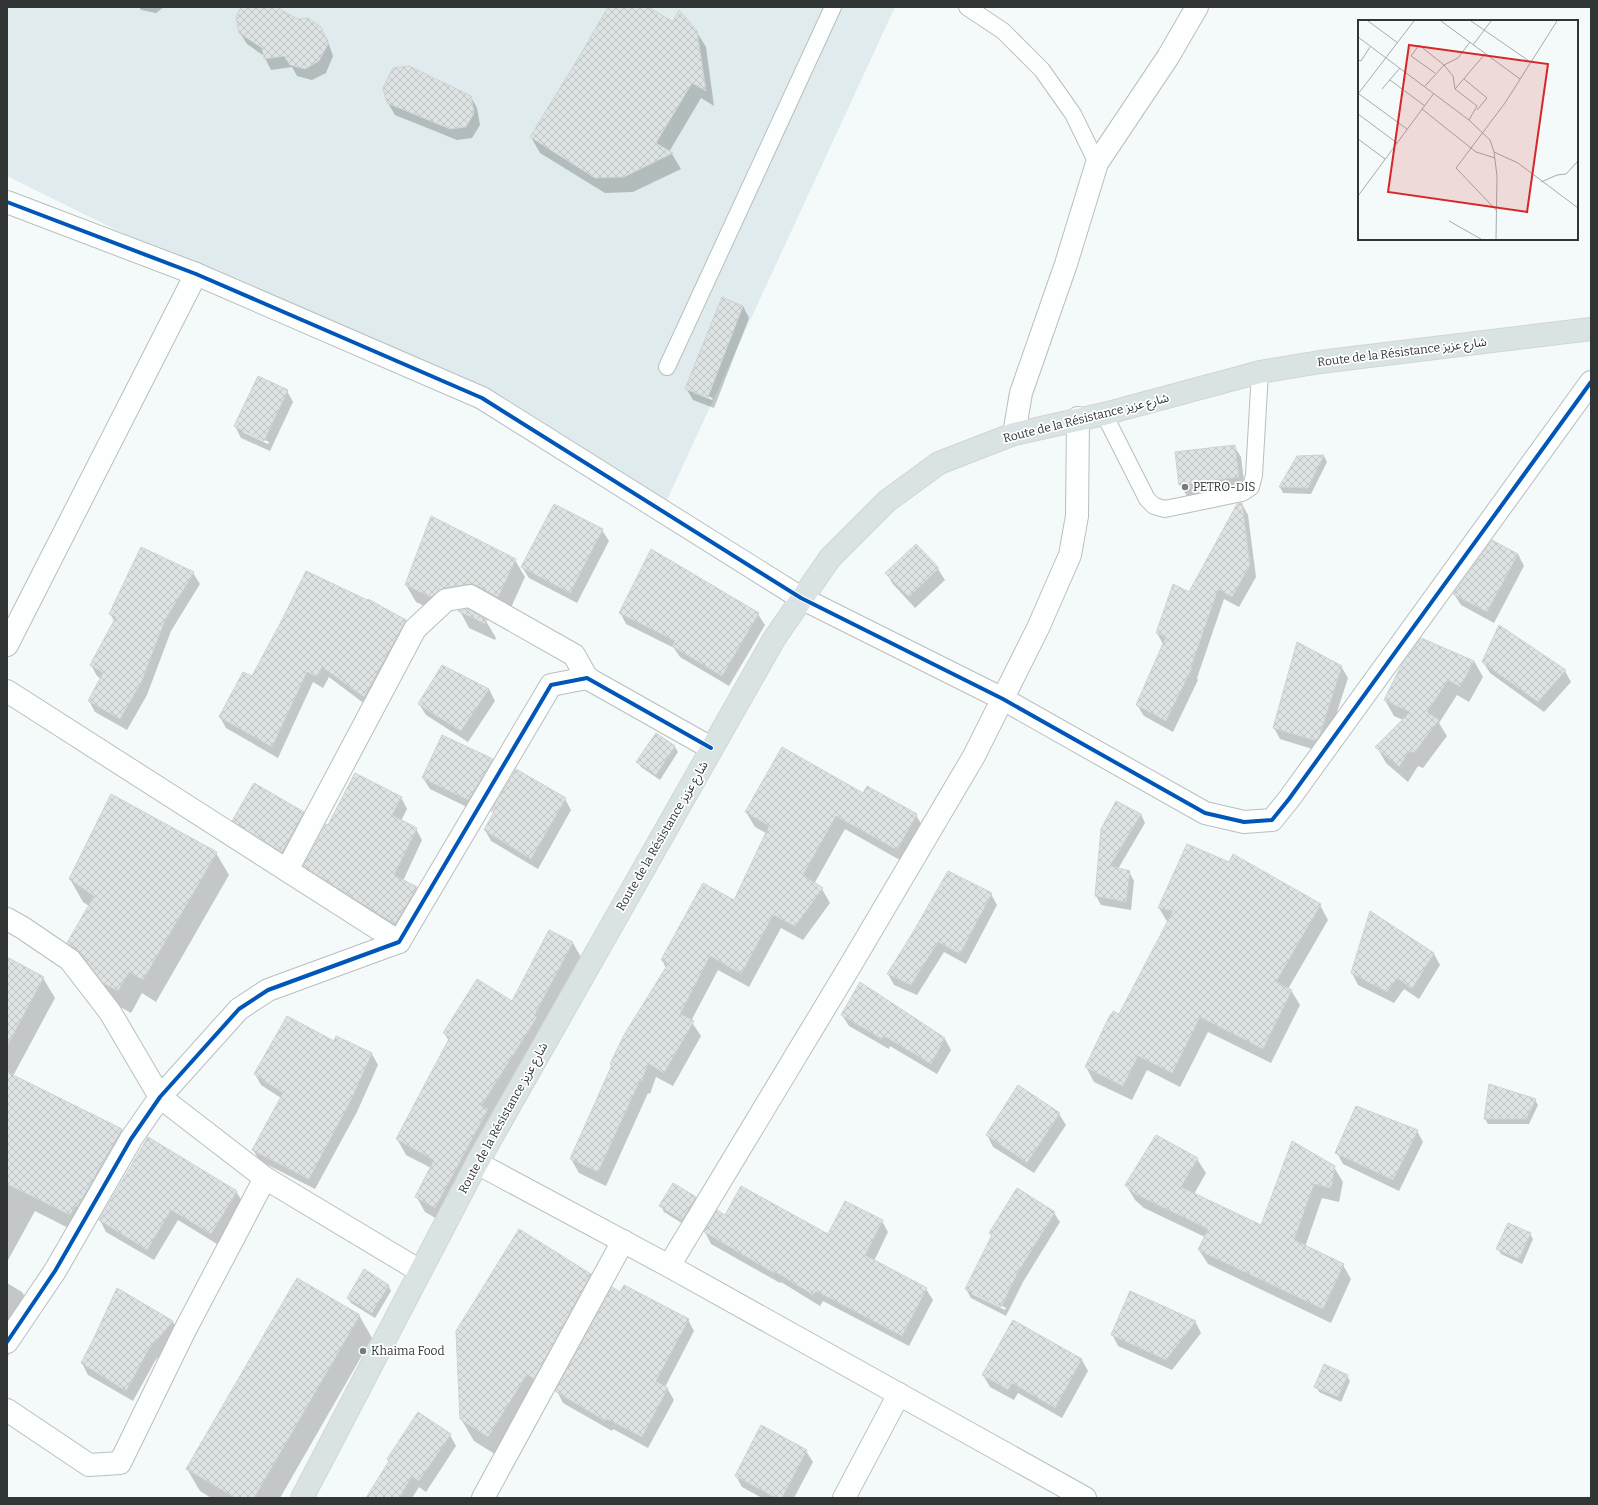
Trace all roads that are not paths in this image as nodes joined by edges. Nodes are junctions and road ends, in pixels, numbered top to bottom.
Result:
1 (833, 7) edge
2 (967, 7) edge
3 (1196, 7) edge
4 (1097, 163) junction
5 (7, 202) edge
6 (196, 274) junction
7 (1591, 329) edge
8 (667, 367) dead end
9 (1260, 372) junction
10 (1591, 382) edge
11 (1104, 414) junction
12 (1078, 418) junction
13 (1014, 434) junction
14 (801, 598) junction
15 (7, 645) edge
16 (587, 678) junction
17 (7, 690) edge
18 (1003, 699) junction
19 (712, 748) junction
20 (287, 870) junction
21 (7, 919) edge
22 (399, 942) junction
23 (160, 1097) junction
24 (477, 1163) junction
25 (266, 1178) junction
26 (623, 1241) junction
27 (669, 1266) junction
28 (420, 1271) junction
29 (7, 1342) edge
30 (899, 1394) junction
31 (7, 1410) edge
32 (1057, 1491) edge
33 (302, 1498) edge
34 (483, 1498) edge
35 (844, 1498) edge
36 (1085, 1498) edge

1 - 8 lane
2 - 4 lane
3 - 4 street
4 - 13 street
5 - 6 street
6 - 14 street
6 - 15 street
7 - 9 main road, Route de la Résistance شارع عزيز
9 - 11 main road, Route de la Résistance شارع عزيز
9 - 11 lane
10 - 18 street
11 - 12 main road, Route de la Résistance شارع عزيز
12 - 13 main road, Route de la Résistance شارع عزيز
12 - 18 street
13 - 14 main road, Route de la Résistance شارع عزيز
14 - 18 street
14 - 19 main road, Route de la Résistance شارع عزيز
16 - 19 street
16 - 20 street
16 - 22 street
17 - 20 street
18 - 27 street
19 - 24 main road, Route de la Résistance شارع عزيز
20 - 22 street
21 - 23 street
22 - 23 street
23 - 25 street
23 - 29 street
24 - 26 street
24 - 28 main road, Route de la Résistance شارع عزيز
25 - 28 street
25 - 31 street
26 - 27 street
26 - 34 street
27 - 30 street
28 - 33 main road, Route de la Résistance شارع عزيز
30 - 32 street
30 - 35 street
32 - 36 street

